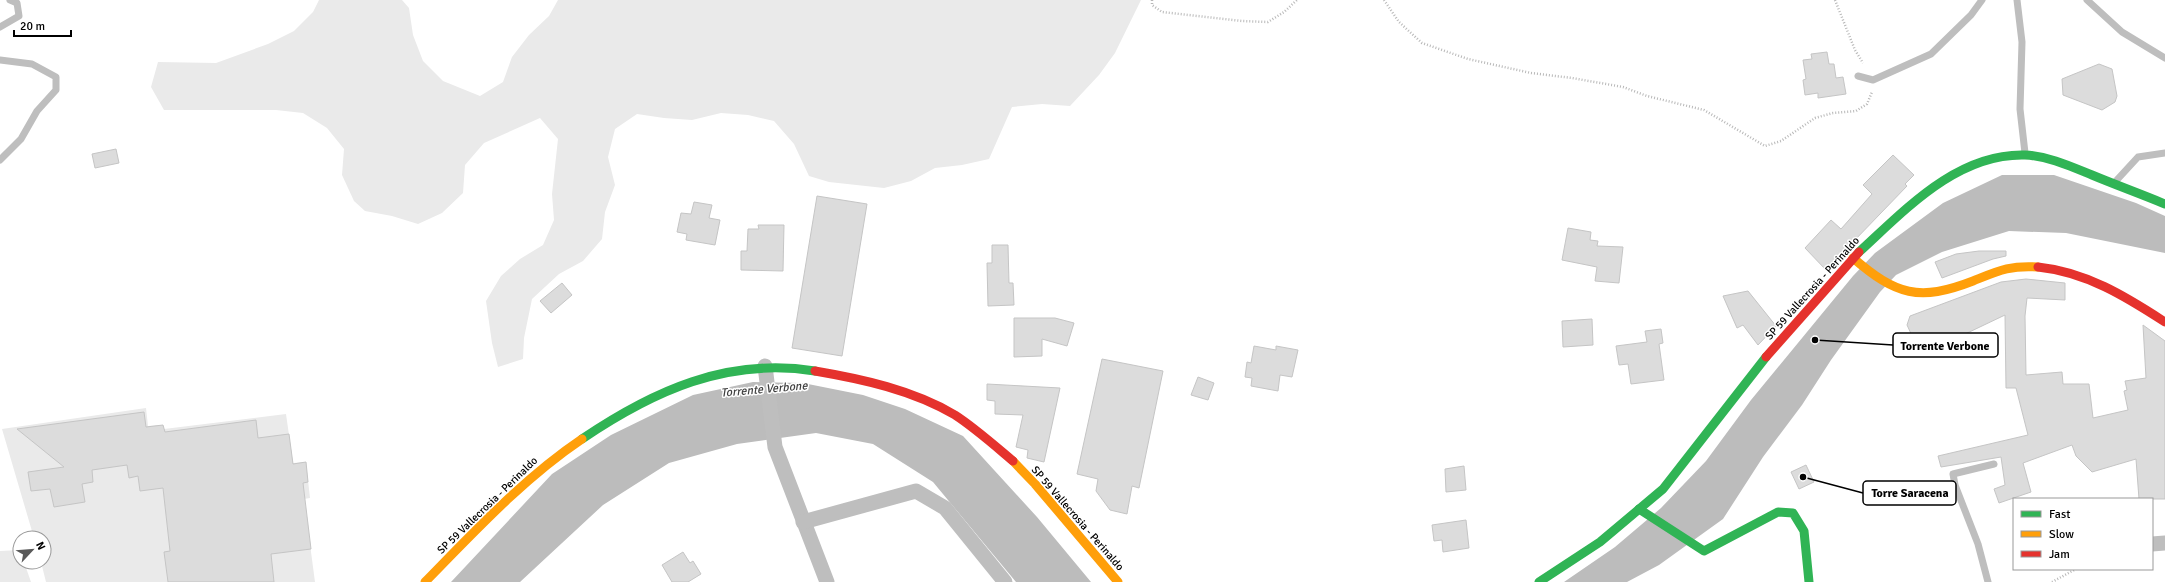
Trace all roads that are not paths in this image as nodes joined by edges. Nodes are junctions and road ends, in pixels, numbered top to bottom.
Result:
1 (10, 0) edge
2 (1982, 0) edge
3 (2016, 0) edge
4 (2087, 0) edge
5 (0, 28) edge
6 (2165, 58) edge
7 (0, 60) edge
8 (1858, 76) dead end
9 (2165, 153) edge
10 (2025, 155) junction
11 (0, 160) edge
12 (2113, 183) junction
13 (2165, 204) edge
14 (1853, 258) junction
15 (2165, 322) edge
16 (765, 372) junction
17 (1994, 464) dead end
18 (1639, 509) junction
19 (803, 522) junction
20 (2165, 543) edge
21 (2153, 544) edge
22 (424, 582) edge
23 (827, 582) edge
24 (1005, 582) edge
25 (1118, 582) edge
26 (1538, 582) edge
27 (1809, 582) edge
28 (1988, 582) edge

1 - 5 lane
2 - 8 lane
3 - 10 lane
4 - 6 lane
7 - 11 lane
9 - 12 lane
10 - 12 main road, SP 59 Vallecrosia - Perinaldo
10 - 14 main road, SP 59 Vallecrosia - Perinaldo
12 - 13 main road, SP 59 Vallecrosia - Perinaldo
14 - 15 main road
14 - 18 main road, SP 59 Vallecrosia - Perinaldo
16 - 19 street
16 - 22 main road, SP 59 Vallecrosia - Perinaldo
16 - 25 main road, SP 59 Vallecrosia - Perinaldo
17 - 28 lane
18 - 26 main road, SP 59 Vallecrosia - Perinaldo
18 - 27 main road
19 - 23 street
19 - 24 street
20 - 21 street

